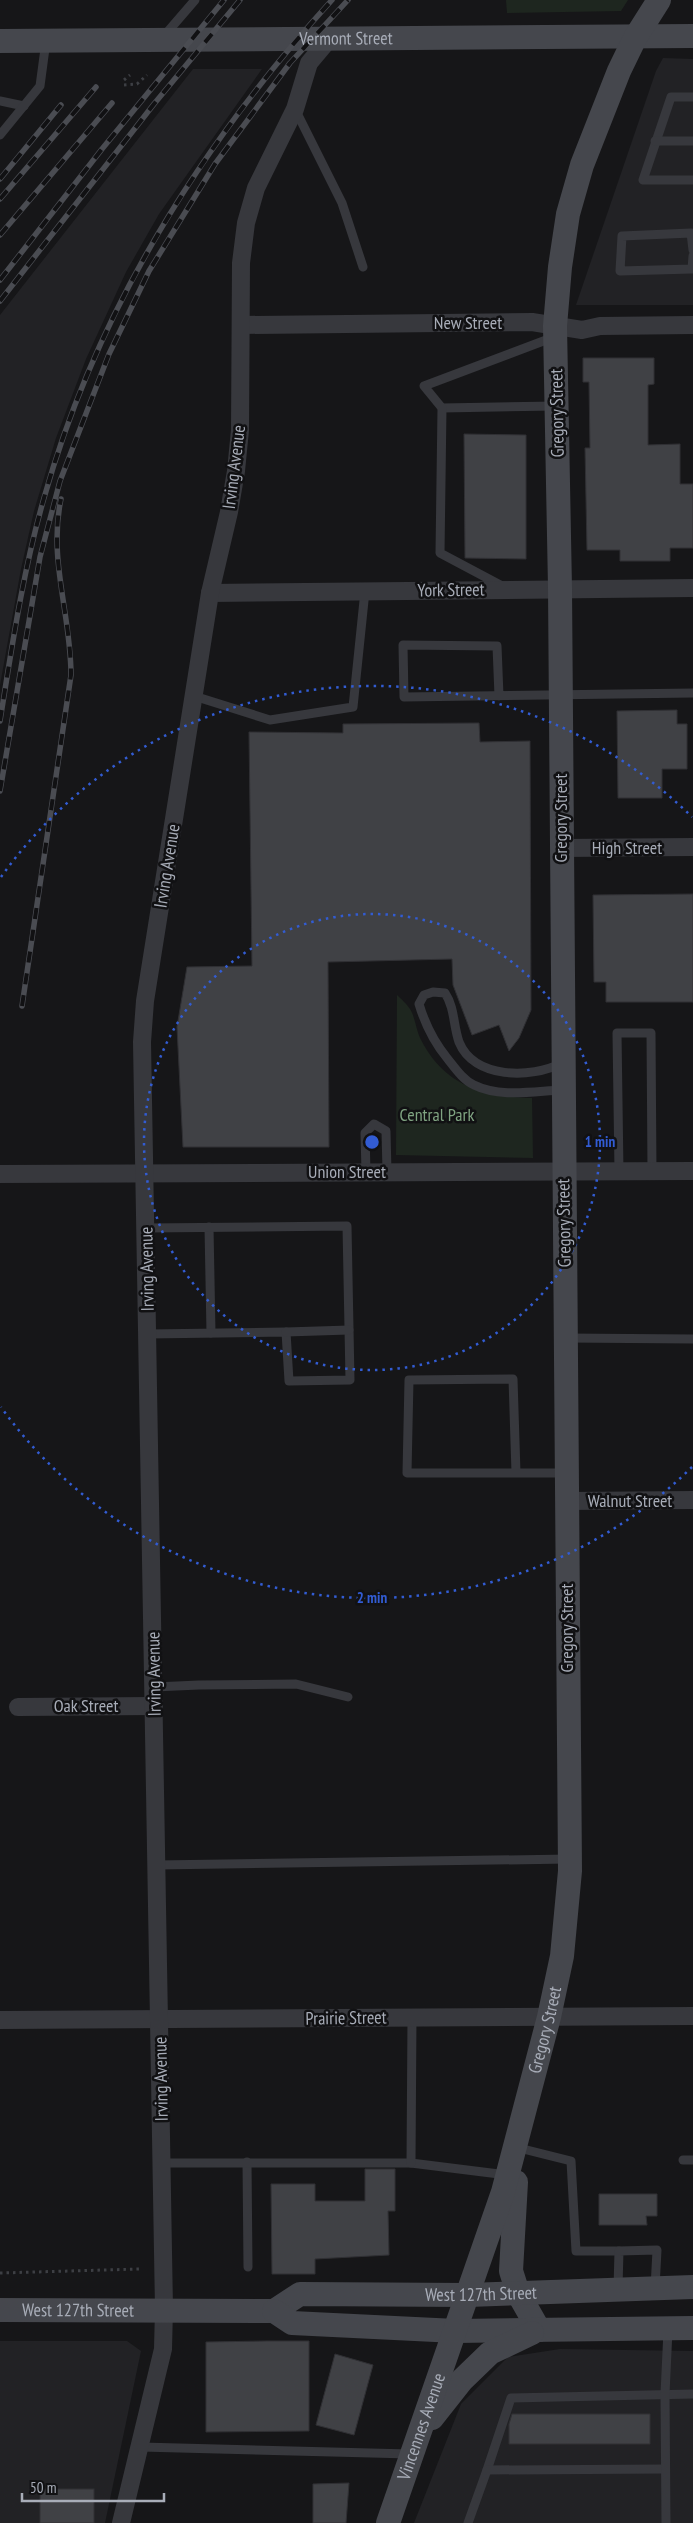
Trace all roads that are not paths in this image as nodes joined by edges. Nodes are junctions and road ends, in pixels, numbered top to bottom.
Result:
1 (195, 0) edge
2 (655, 5) edge
3 (693, 36) edge
4 (330, 38) junction
5 (0, 40) edge
6 (46, 40) junction
7 (161, 40) junction
8 (693, 97) edge
9 (0, 101) edge
10 (24, 106) junction
11 (295, 109) junction
12 (0, 135) edge
13 (655, 140) junction
14 (693, 141) edge
15 (693, 180) edge
16 (693, 250) edge
17 (693, 256) edge
18 (363, 267) dead end
19 (242, 325) junction
20 (693, 325) edge
21 (556, 331) junction
22 (557, 406) junction
23 (442, 408) junction
24 (560, 588) junction
25 (693, 588) edge
26 (509, 589) junction
27 (365, 591) junction
28 (210, 593) junction
29 (693, 693) edge
30 (560, 694) junction
31 (194, 696) junction
32 (499, 696) junction
33 (693, 847) edge
34 (561, 848) junction
35 (562, 1063) junction
36 (562, 1090) junction
37 (693, 1171) edge
38 (366, 1172) junction
39 (386, 1172) junction
40 (563, 1172) junction
41 (619, 1172) junction
42 (652, 1172) junction
43 (145, 1173) junction
44 (0, 1174) edge
45 (146, 1228) junction
46 (209, 1228) junction
47 (349, 1330) junction
48 (286, 1332) junction
49 (210, 1333) junction
50 (148, 1334) junction
51 (565, 1338) junction
52 (693, 1339) edge
53 (566, 1472) junction
54 (516, 1473) junction
55 (693, 1500) edge
56 (566, 1501) junction
57 (154, 1687) junction
58 (348, 1697) dead end
59 (18, 1706) dead end
60 (154, 1706) junction
61 (569, 1859) junction
62 (157, 1864) junction
63 (693, 2016) edge
64 (412, 2017) junction
65 (550, 2017) junction
66 (0, 2020) edge
67 (160, 2020) junction
68 (515, 2147) junction
69 (247, 2162) junction
70 (162, 2163) junction
71 (411, 2163) junction
72 (508, 2175) junction
73 (619, 2251) junction
74 (248, 2267) dead end
75 (693, 2287) edge
76 (618, 2288) junction
77 (655, 2288) junction
78 (518, 2293) junction
79 (468, 2295) junction
80 (164, 2309) junction
81 (0, 2310) edge
82 (274, 2311) junction
83 (668, 2328) junction
84 (693, 2328) edge
85 (538, 2330) junction
86 (456, 2331) junction
87 (664, 2394) junction
88 (693, 2394) edge
89 (416, 2445) junction
90 (141, 2447) junction
91 (665, 2468) junction
92 (487, 2470) junction
93 (121, 2523) edge
94 (388, 2523) edge
95 (468, 2523) edge
96 (666, 2523) edge

1 - 7 lane
2 - 21 main road, Gregory Street
3 - 4 main road, Vermont Street
4 - 7 main road, Vermont Street
4 - 11 street, Irving Avenue
5 - 6 main road, Vermont Street
6 - 7 main road, Vermont Street
6 - 10 lane
8 - 13 lane
9 - 10 lane
10 - 12 lane
11 - 18 lane
11 - 19 street, Irving Avenue
13 - 14 lane
13 - 15 lane
16 - 17 lane
19 - 21 street, New Street
19 - 28 street, Irving Avenue
20 - 21 street, New Street
21 - 22 main road, Gregory Street
21 - 23 lane
22 - 23 lane
22 - 24 main road, Gregory Street
23 - 26 lane
24 - 25 street, York Street
24 - 26 street, York Street
24 - 30 main road, Gregory Street
26 - 27 street, York Street
27 - 28 street, York Street
27 - 31 lane
28 - 31 street, Irving Avenue
29 - 30 lane
30 - 32 lane
30 - 34 main road, Gregory Street
31 - 43 street, Irving Avenue
32 - 32 lane
33 - 34 street, High Street
34 - 35 main road, Gregory Street
35 - 36 main road, Gregory Street
35 - 36 lane
36 - 40 main road, Gregory Street
37 - 42 street, Union Street
38 - 39 street, Union Street
38 - 39 lane
38 - 43 street, Union Street
39 - 40 street, Union Street
40 - 41 street, Union Street
40 - 51 main road, Gregory Street
41 - 42 street, Union Street
41 - 42 lane
43 - 44 street, Union Street
43 - 45 street, Irving Avenue
45 - 46 lane
45 - 50 street, Irving Avenue
46 - 47 lane
46 - 49 lane
47 - 48 lane
47 - 48 lane
48 - 49 lane
49 - 50 lane
50 - 57 street, Irving Avenue
51 - 52 lane
51 - 53 main road, Gregory Street
53 - 54 lane
53 - 56 main road, Gregory Street
54 - 54 lane
55 - 56 street, Walnut Street
56 - 61 main road, Gregory Street
57 - 58 lane
57 - 60 street, Irving Avenue
59 - 60 street, Oak Street
60 - 62 street, Irving Avenue
61 - 62 lane
61 - 65 main road, Gregory Street
62 - 67 street, Irving Avenue
63 - 65 street, Prairie Street
64 - 65 street, Prairie Street
64 - 67 street, Prairie Street
64 - 71 lane
65 - 68 main road, Gregory Street
66 - 67 street, Prairie Street
67 - 70 street, Irving Avenue
68 - 72 main road, Gregory Street
68 - 73 lane
68 - 78 main road
69 - 70 lane
69 - 71 lane
69 - 74 lane
70 - 80 street, Irving Avenue
71 - 72 lane
72 - 79 main road, Gregory Street
73 - 76 lane
73 - 77 lane
75 - 77 main road, West 127th Street
76 - 77 main road, West 127th Street
76 - 78 main road, West 127th Street
78 - 79 main road, West 127th Street
78 - 85 main road
79 - 82 main road, West 127th Street
79 - 86 main road, Gregory Street
80 - 81 main road, West 127th Street
80 - 82 main road, West 127th Street
80 - 90 street, Irving Avenue
82 - 86 main road, West 127th Street
83 - 84 main road, West 127th Street
83 - 85 main road, West 127th Street
83 - 87 lane
85 - 86 main road, West 127th Street
85 - 89 main road
86 - 89 main road, Vincennes Avenue
87 - 88 lane
87 - 91 lane
87 - 92 lane
89 - 90 lane
89 - 94 main road, Vincennes Avenue
90 - 93 street, Irving Avenue
91 - 92 lane
91 - 96 lane
92 - 95 lane

